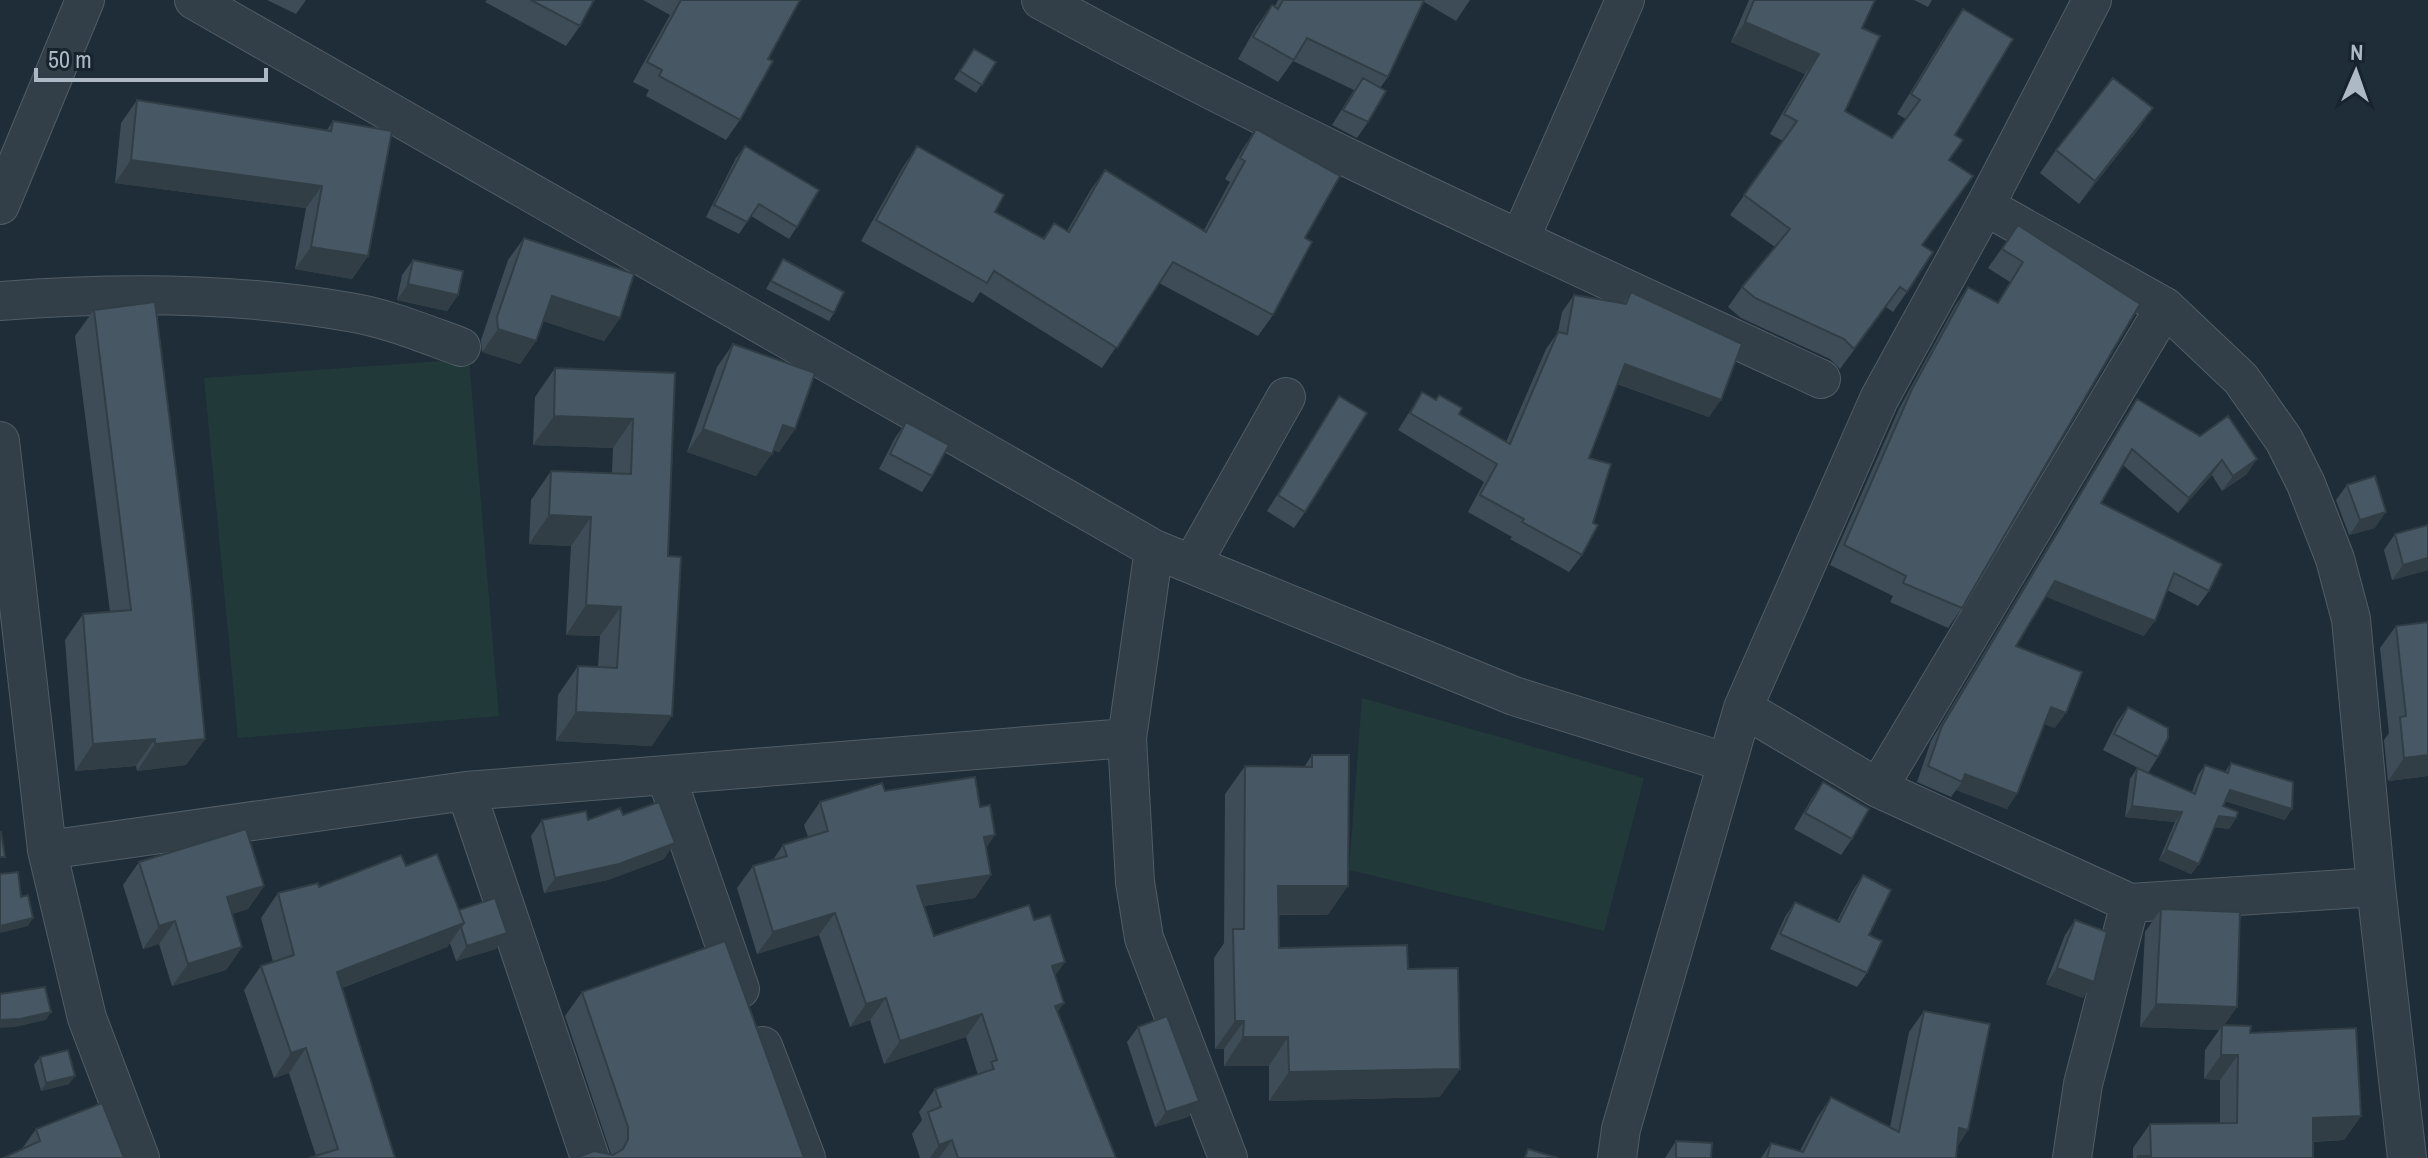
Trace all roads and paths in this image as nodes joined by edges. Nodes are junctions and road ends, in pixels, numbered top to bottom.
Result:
1 (85, 0) edge
2 (194, 0) edge
3 (1041, 0) edge
4 (1625, 0) edge
5 (2092, 0) edge
6 (0, 205) edge
7 (1985, 206) junction
8 (1520, 239) junction
9 (0, 301) edge
10 (2165, 307) junction
11 (461, 347) dead end
12 (1821, 379) dead end
13 (1286, 397) dead end
14 (0, 441) edge
15 (1154, 549) junction
16 (1192, 564) junction
17 (1743, 708) junction
18 (1127, 738) junction
19 (1725, 762) junction
20 (666, 776) junction
21 (1878, 788) junction
22 (466, 791) junction
23 (47, 850) junction
24 (2376, 887) junction
25 (2130, 903) junction
26 (2412, 1040) edge
27 (140, 1158) edge
28 (590, 1158) edge
29 (806, 1158) edge
30 (1228, 1158) edge
31 (1617, 1158) edge
32 (2072, 1158) edge
33 (2407, 1158) edge

1 - 6 street
2 - 15 street
3 - 8 street
4 - 8 street
5 - 7 street
7 - 10 street
7 - 17 street
8 - 12 street
9 - 11 street
10 - 21 street
10 - 24 street
13 - 16 street
14 - 23 street
15 - 16 street
15 - 18 street
16 - 19 street
17 - 19 street
17 - 21 street
18 - 20 street
18 - 30 street
19 - 31 street
20 - 22 street
20 - 29 street
21 - 25 street
22 - 23 street
22 - 28 street
23 - 27 street
24 - 25 street
24 - 26 street
25 - 32 street
26 - 33 street

